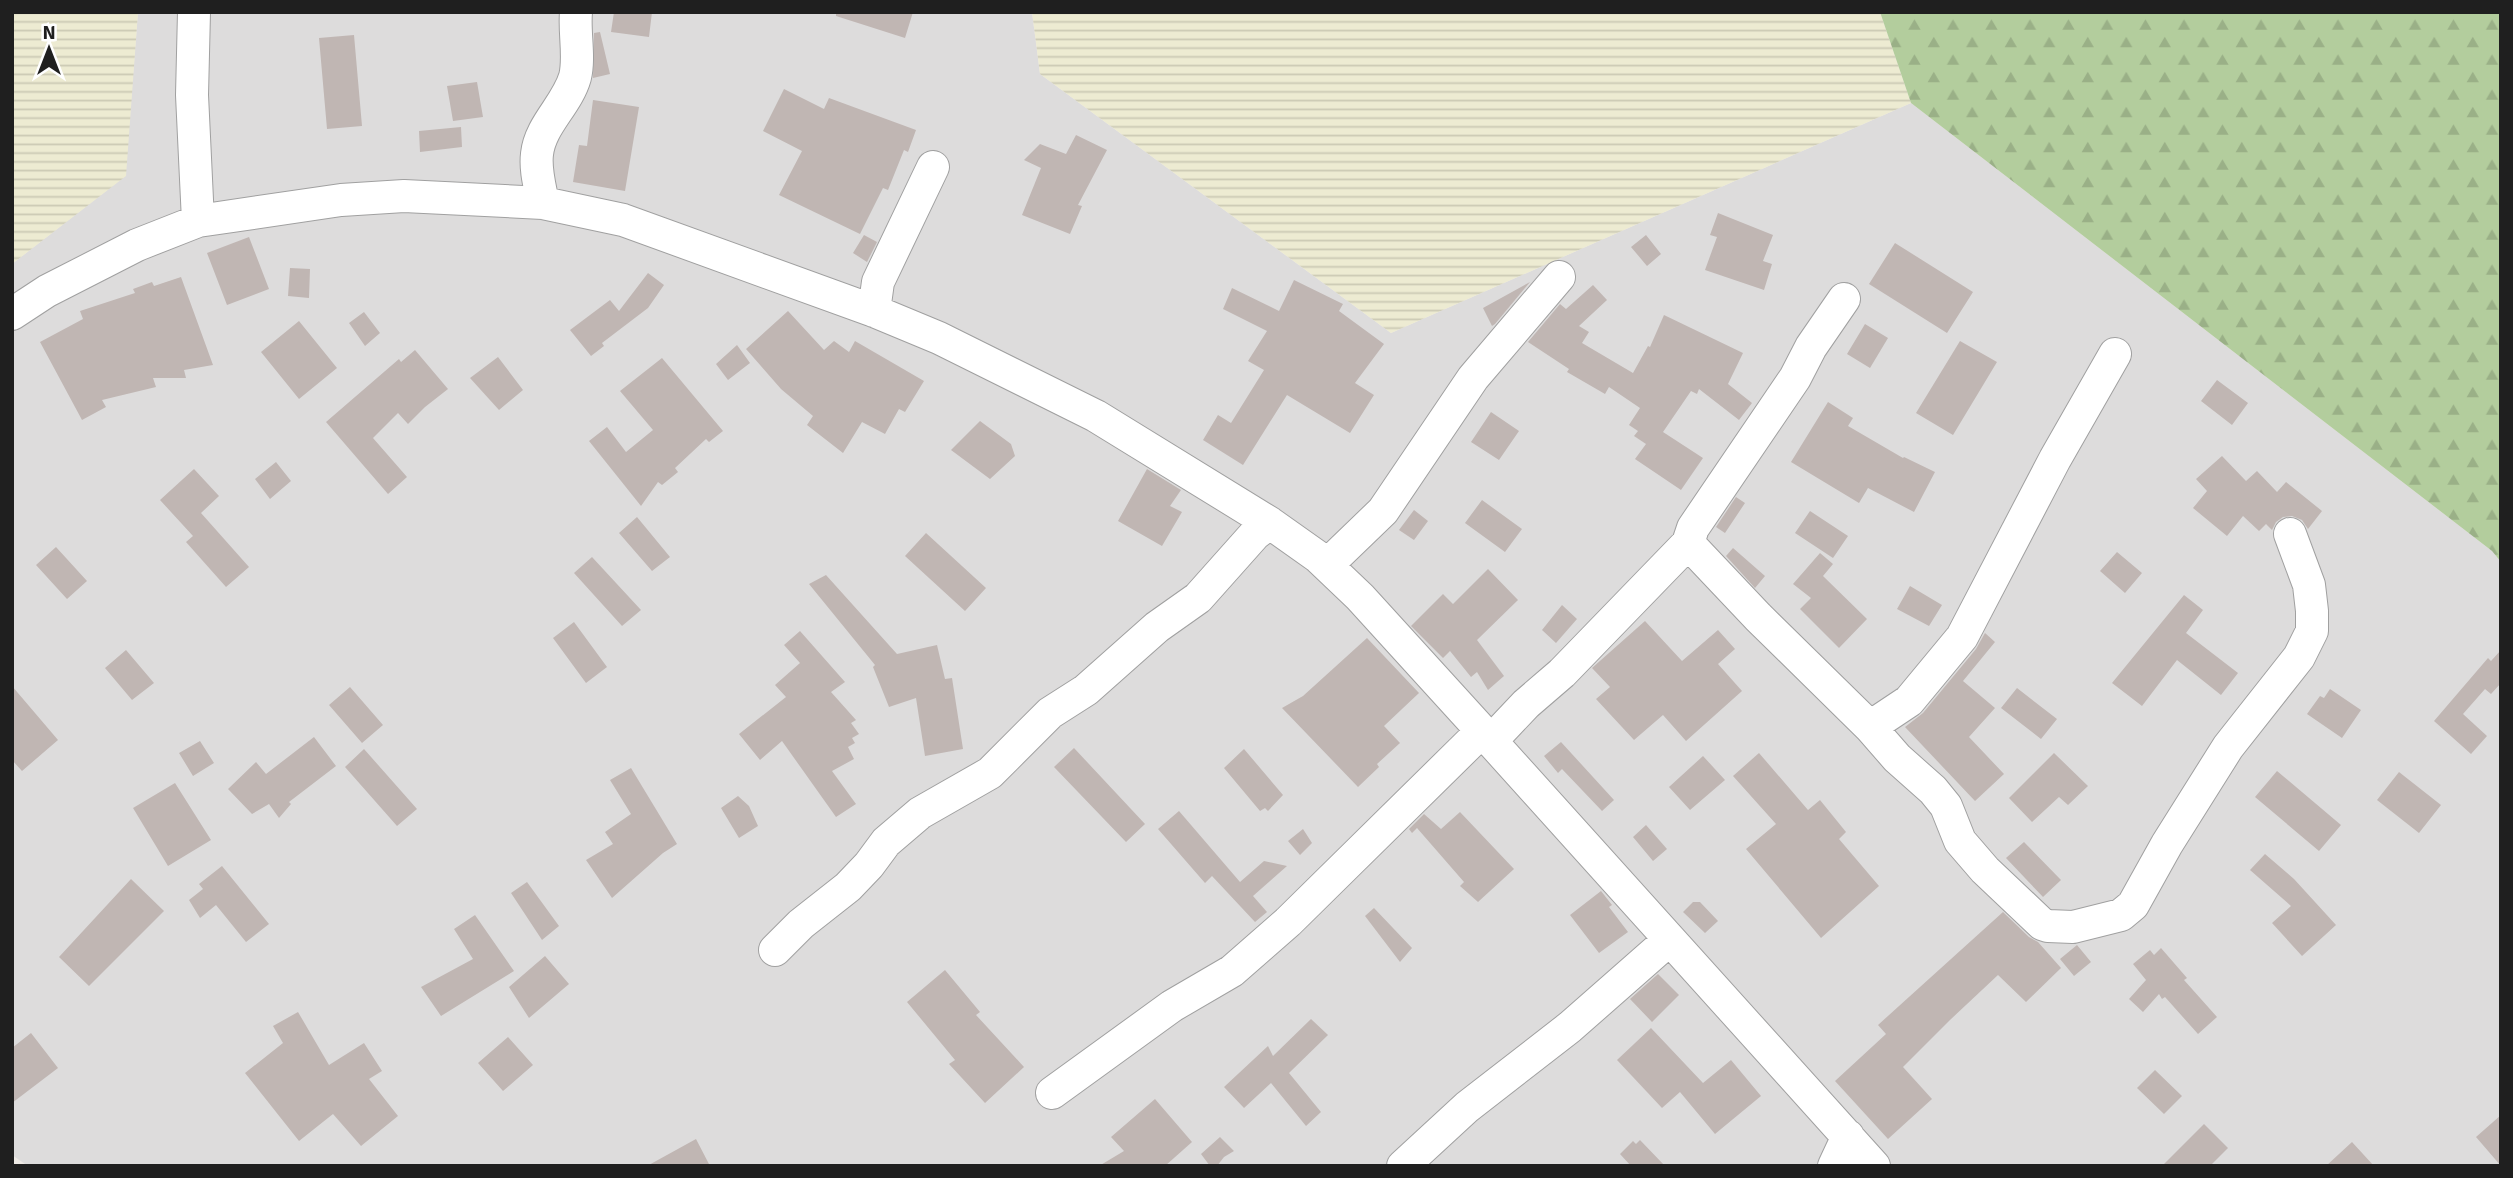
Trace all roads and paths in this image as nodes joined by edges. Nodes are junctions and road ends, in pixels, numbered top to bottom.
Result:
1 (194, 12) edge
2 (576, 12) edge
3 (933, 167) dead end
4 (543, 202) junction
5 (198, 221) junction
6 (1559, 277) dead end
7 (1844, 299) dead end
8 (874, 311) junction
9 (12, 314) edge
10 (2115, 355) dead end
11 (1270, 523) junction
12 (2290, 534) dead end
13 (1688, 542) junction
14 (1327, 565) junction
15 (1870, 727) junction
16 (1487, 736) junction
17 (1669, 940) junction
18 (775, 950) dead end
19 (1052, 1093) dead end
20 (1835, 1156) edge
21 (1403, 1166) edge
22 (1874, 1166) edge

1 - 5 street
2 - 4 street
3 - 8 street
4 - 5 street
4 - 8 street
5 - 9 street
6 - 14 street
7 - 13 street
8 - 11 street
10 - 15 street
11 - 14 street
11 - 18 street
12 - 15 street
13 - 15 street
13 - 16 street
14 - 16 street
16 - 17 street
16 - 19 street
17 - 20 street
17 - 21 street
20 - 22 street

